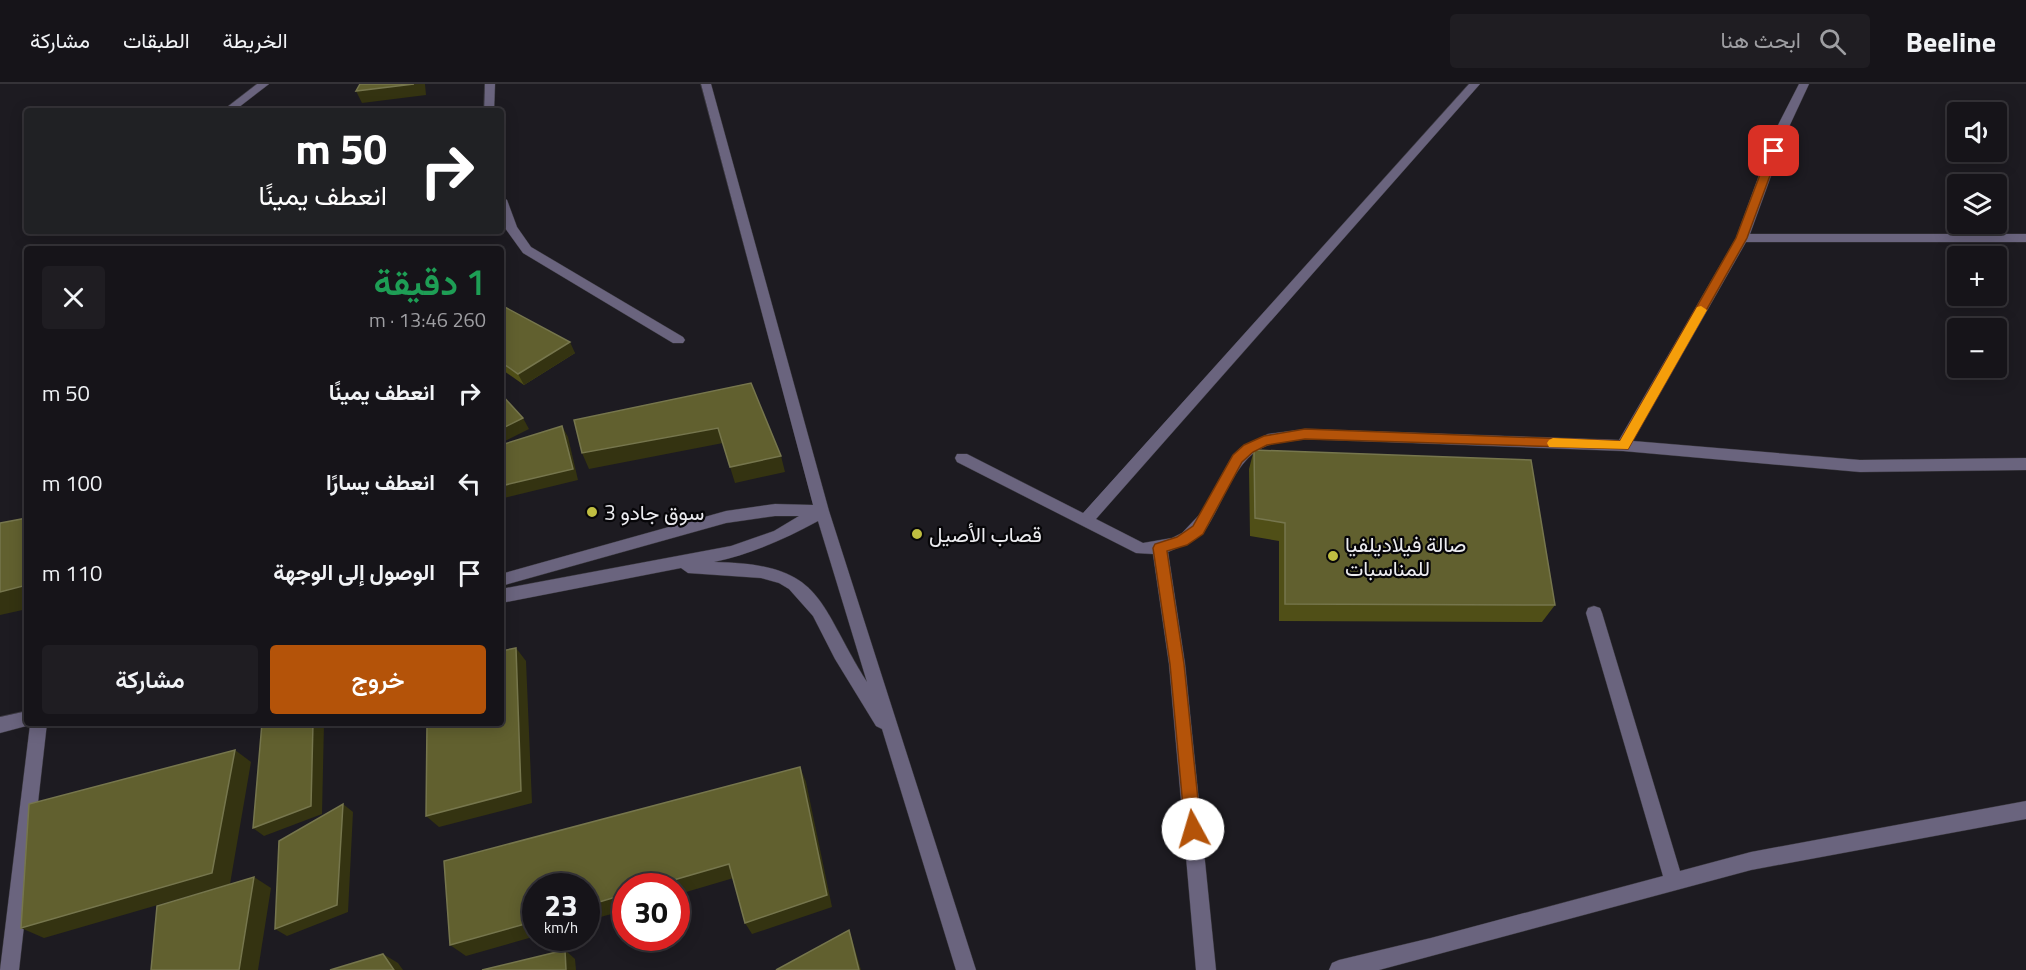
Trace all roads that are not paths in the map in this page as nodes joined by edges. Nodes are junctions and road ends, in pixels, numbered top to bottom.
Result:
1 (264, 84) edge
2 (490, 84) edge
3 (706, 84) edge
4 (1475, 84) edge
5 (1804, 84) edge
6 (231, 108) edge
7 (489, 108) edge
8 (504, 208) edge
9 (1742, 238) junction
10 (2026, 238) edge
11 (678, 340) dead end
12 (1623, 446) junction
13 (962, 458) dead end
14 (2026, 464) edge
15 (822, 511) junction
16 (1085, 521) junction
17 (1160, 548) junction
18 (667, 565) junction
19 (504, 579) edge
20 (504, 595) edge
21 (1594, 613) dead end
22 (24, 719) edge
23 (0, 725) edge
24 (39, 726) edge
25 (894, 740) junction
26 (2026, 810) edge
27 (1674, 882) junction
28 (9, 970) edge
29 (966, 970) edge
30 (1206, 970) edge
31 (1339, 970) edge

1 - 6 street
2 - 7 street
3 - 15 street
4 - 16 street
5 - 9 street
8 - 11 street
9 - 10 street
9 - 12 street
12 - 14 street
12 - 17 street
13 - 16 street
15 - 18 street
15 - 19 street
15 - 25 street
16 - 17 street
17 - 30 street
18 - 20 street
18 - 25 street
21 - 27 street
22 - 23 street
24 - 28 street
25 - 29 street
26 - 27 street
27 - 31 street

